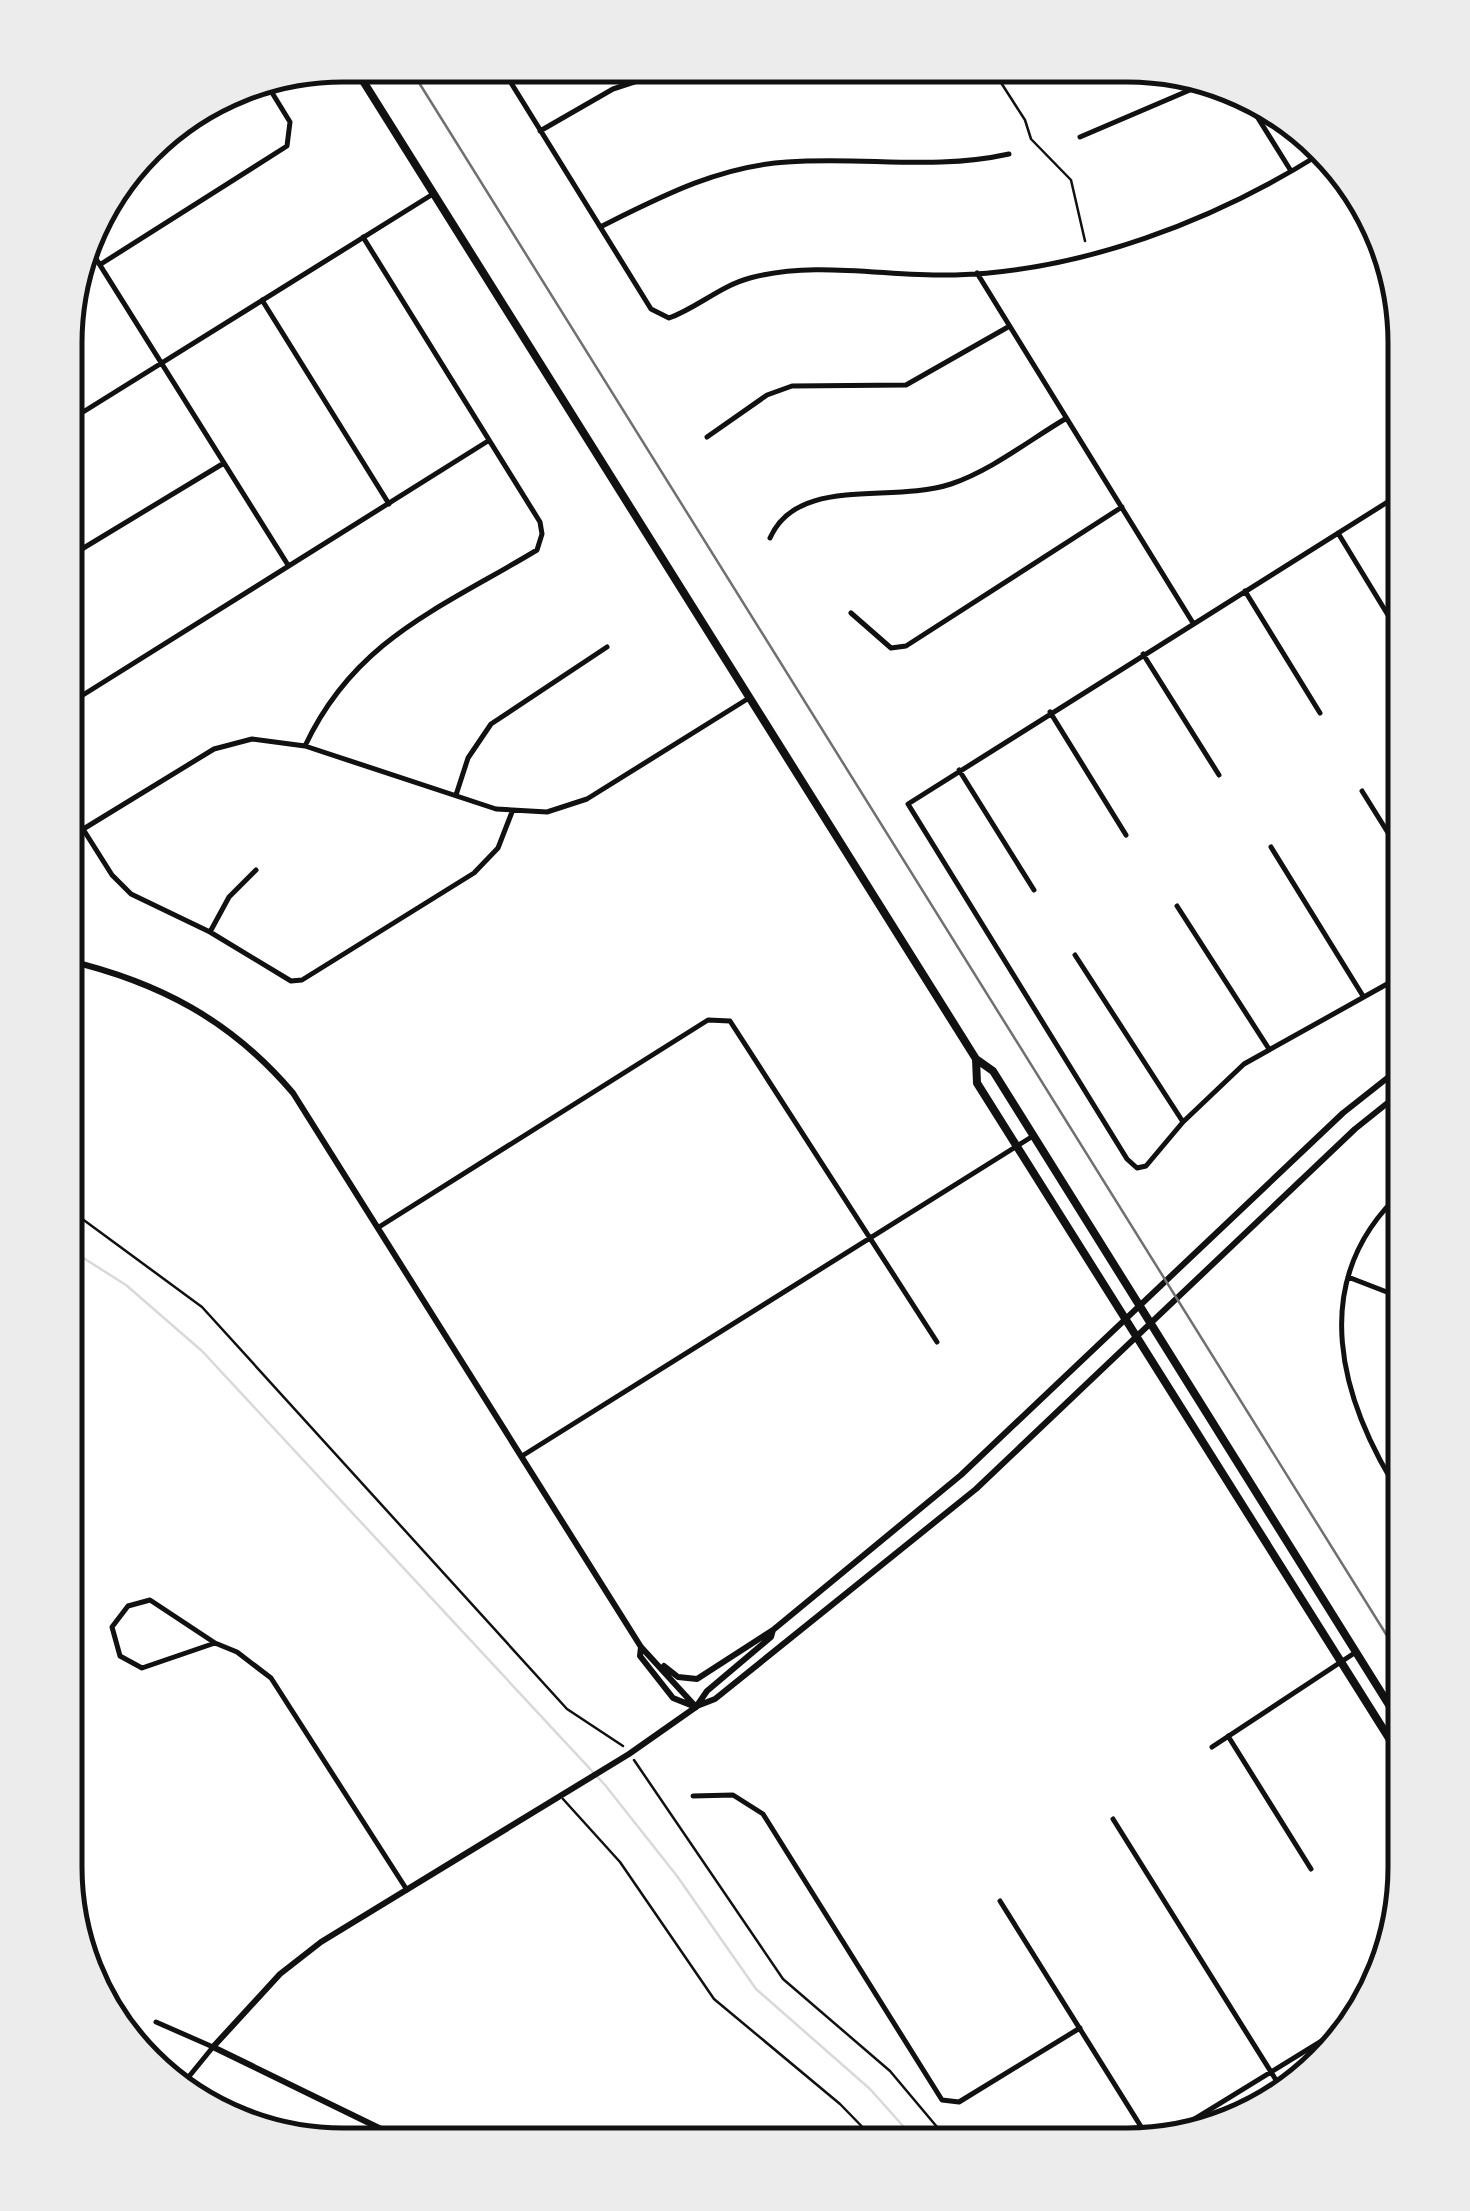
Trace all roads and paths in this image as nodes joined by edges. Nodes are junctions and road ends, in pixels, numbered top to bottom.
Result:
1 (364, 82) edge
2 (510, 82) edge
3 (636, 82) edge
4 (1001, 82) edge
5 (1190, 90) edge
6 (272, 92) edge
7 (1258, 118) edge
8 (540, 131) junction
9 (1080, 137) dead end
10 (1010, 154) dead end
11 (1311, 159) edge
12 (1292, 171) junction
13 (433, 194) junction
14 (600, 228) junction
15 (363, 237) junction
16 (1085, 241) dead end
17 (96, 259) edge
18 (100, 264) junction
19 (977, 273) junction
20 (262, 300) junction
21 (1008, 328) junction
22 (162, 363) junction
23 (82, 413) edge
24 (1065, 418) junction
25 (707, 437) dead end
26 (490, 441) junction
27 (224, 463) junction
28 (1388, 502) edge
29 (388, 504) junction
30 (1122, 508) junction
31 (1338, 533) junction
32 (770, 538) dead end
33 (82, 549) edge
34 (288, 566) junction
35 (1245, 591) junction
36 (851, 613) dead end
37 (1388, 615) edge
38 (1193, 622) junction
39 (606, 647) dead end
40 (1143, 654) junction
41 (82, 696) edge
42 (749, 698) junction
43 (1050, 712) junction
44 (1320, 713) dead end
45 (306, 746) junction
46 (958, 770) junction
47 (1219, 775) dead end
48 (1362, 792) dead end
49 (456, 795) junction
50 (512, 812) junction
51 (83, 829) joint
52 (1388, 833) edge
53 (1126, 835) dead end
54 (1270, 847) dead end
55 (256, 870) dead end
56 (1034, 890) dead end
57 (1176, 906) dead end
58 (210, 932) junction
59 (1074, 955) dead end
60 (82, 964) edge
61 (1388, 983) edge
62 (1363, 996) junction
63 (1269, 1049) junction
64 (976, 1059) junction
65 (1388, 1078) edge
66 (1388, 1103) edge
67 (1183, 1122) junction
68 (1034, 1136) junction
69 (1016, 1147) junction
70 (1387, 1208) edge
71 (82, 1219) edge
72 (379, 1227) junction
73 (869, 1237) junction
74 (1348, 1277) junction
75 (1387, 1292) edge
76 (1141, 1307) junction
77 (1124, 1322) junction
78 (1152, 1324) junction
79 (1136, 1340) junction
80 (937, 1342) dead end
81 (522, 1456) junction
82 (1387, 1472) edge
83 (773, 1630) junction
84 (215, 1644) junction
85 (641, 1647) junction
86 (1356, 1652) junction
87 (656, 1661) junction
88 (1341, 1662) junction
89 (1387, 1702) edge
90 (696, 1707) junction
91 (1387, 1735) edge
92 (1228, 1736) junction
93 (624, 1747) dead end
94 (1212, 1747) dead end
95 (636, 1762) dead end
96 (561, 1796) junction
97 (694, 1796) dead end
98 (1113, 1818) dead end
99 (1311, 1869) dead end
100 (407, 1890) junction
101 (1000, 1901) dead end
102 (156, 2022) dead end
103 (1080, 2028) junction
104 (1322, 2039) edge
105 (214, 2046) junction
106 (1270, 2071) junction
107 (188, 2077) edge
108 (1276, 2081) edge
109 (1194, 2119) edge
110 (1141, 2127) edge
111 (380, 2128) edge
112 (863, 2128) edge
113 (938, 2128) edge

1 - 13 main road
2 - 8 street
3 - 8 street
4 - 16 path
5 - 9 street
6 - 18 street
7 - 12 street
8 - 14 street
10 - 14 street
11 - 12 street
12 - 19 street
13 - 15 street
13 - 42 main road
14 - 19 street
15 - 20 street
15 - 26 street
17 - 18 street
18 - 22 street
19 - 21 street
20 - 22 street
20 - 29 street
21 - 24 street
21 - 25 street
22 - 23 street
22 - 27 street
24 - 30 street
24 - 32 street
26 - 29 street
26 - 45 street
27 - 33 street
27 - 34 street
28 - 31 street
29 - 34 street
30 - 36 street
30 - 38 street
31 - 35 street
31 - 37 street
34 - 41 street
35 - 38 street
35 - 44 street
38 - 40 street
39 - 49 street
40 - 43 street
40 - 47 street
42 - 50 street
42 - 64 main road
43 - 46 street
43 - 53 street
45 - 49 street
45 - 51 street
46 - 56 street
46 - 67 street
48 - 52 street
49 - 50 street
50 - 58 street
51 - 58 street
54 - 62 street
55 - 58 street
57 - 63 street
59 - 67 street
60 - 72 main road
61 - 62 street
62 - 63 street
63 - 67 street
64 - 68 main road
64 - 69 main road
65 - 76 main road
66 - 78 main road
68 - 69 street
68 - 76 main road
69 - 73 street
69 - 77 main road
70 - 74 street
71 - 93 path
72 - 73 street
72 - 81 main road
73 - 80 street
73 - 81 street
74 - 75 street
74 - 82 street
76 - 77 main road
76 - 78 main road
77 - 79 main road
77 - 83 main road
78 - 79 main road
78 - 86 main road
79 - 88 main road
79 - 90 main road
81 - 85 main road
83 - 87 main road
83 - 90 main road
84 - 84 street
84 - 100 street
85 - 87 main road
85 - 90 main road
86 - 88 street
86 - 89 main road
87 - 90 main road
88 - 91 main road
88 - 92 street
90 - 96 main road
92 - 94 street
92 - 99 street
95 - 113 path
96 - 100 main road
96 - 112 lane
97 - 103 street
98 - 106 street
100 - 105 main road
101 - 103 street
102 - 105 street
103 - 110 street
104 - 106 street
105 - 107 street
105 - 111 main road
106 - 108 street
106 - 109 street

